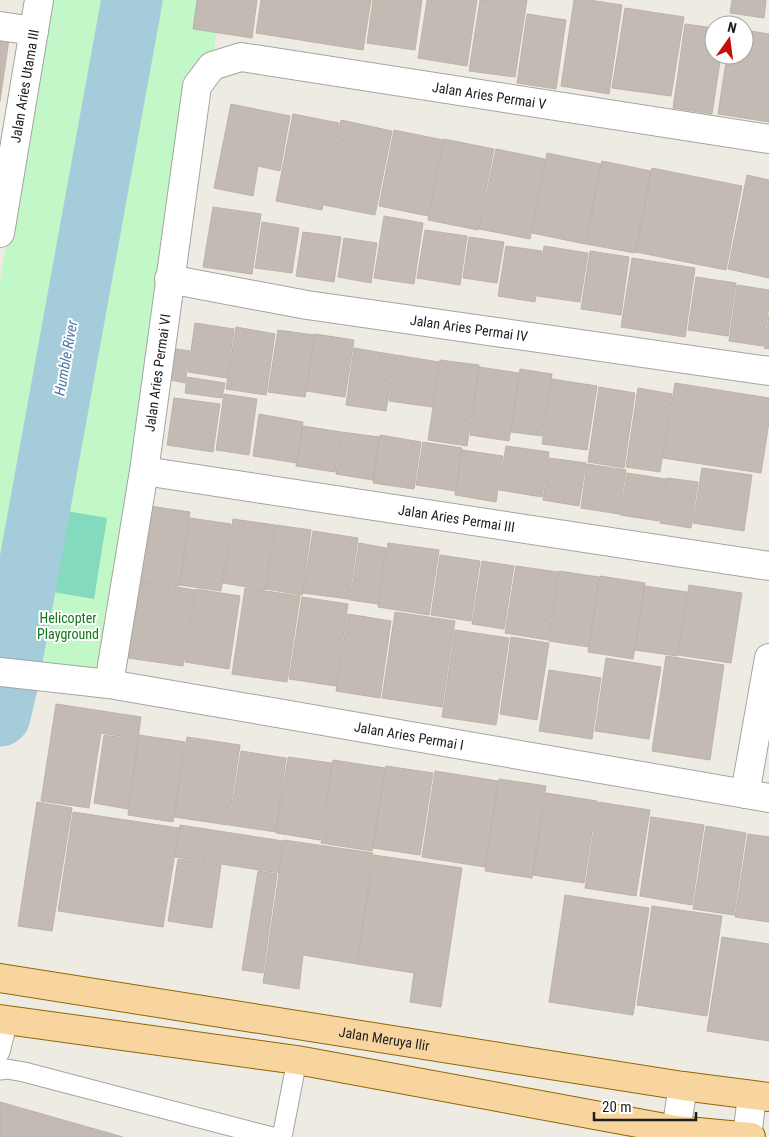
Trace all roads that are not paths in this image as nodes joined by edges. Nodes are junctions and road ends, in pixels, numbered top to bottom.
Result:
1 (38, 0) edge
2 (0, 26) edge
3 (34, 31) junction
4 (212, 66) joint
5 (769, 139) edge
6 (0, 233) edge
7 (169, 279) junction
8 (769, 371) edge
9 (144, 471) junction
10 (769, 566) edge
11 (769, 658) edge
12 (0, 672) edge
13 (109, 684) junction
14 (757, 796) edge
15 (0, 978) edge
16 (4, 1020) edge
17 (0, 1052) edge
18 (297, 1060) junction
19 (0, 1070) edge
20 (683, 1086) junction
21 (761, 1097) edge
22 (676, 1134) edge
23 (272, 1137) edge
24 (282, 1137) edge
25 (747, 1137) edge
26 (751, 1137) edge

1 - 3 street, Jalan Aries Utama III
2 - 3 street
3 - 6 street, Jalan Aries Utama III
4 - 5 street, Jalan Aries Permai V
4 - 7 street, Jalan Aries Permai VI
7 - 8 street, Jalan Aries Permai IV
7 - 9 street, Jalan Aries Permai VI
9 - 10 street, Jalan Aries Permai III
9 - 13 street, Jalan Aries Permai VI
11 - 14 street
12 - 13 street, Jalan Aries Permai I
13 - 14 street, Jalan Aries Permai I
15 - 20 main road, Jalan Meruya Ilir
16 - 17 lane
16 - 18 main road
18 - 22 main road
18 - 24 lane
19 - 23 lane
20 - 21 main road, Jalan Meruya Ilir
20 - 22 street
21 - 25 street
22 - 25 main road
25 - 26 main road

